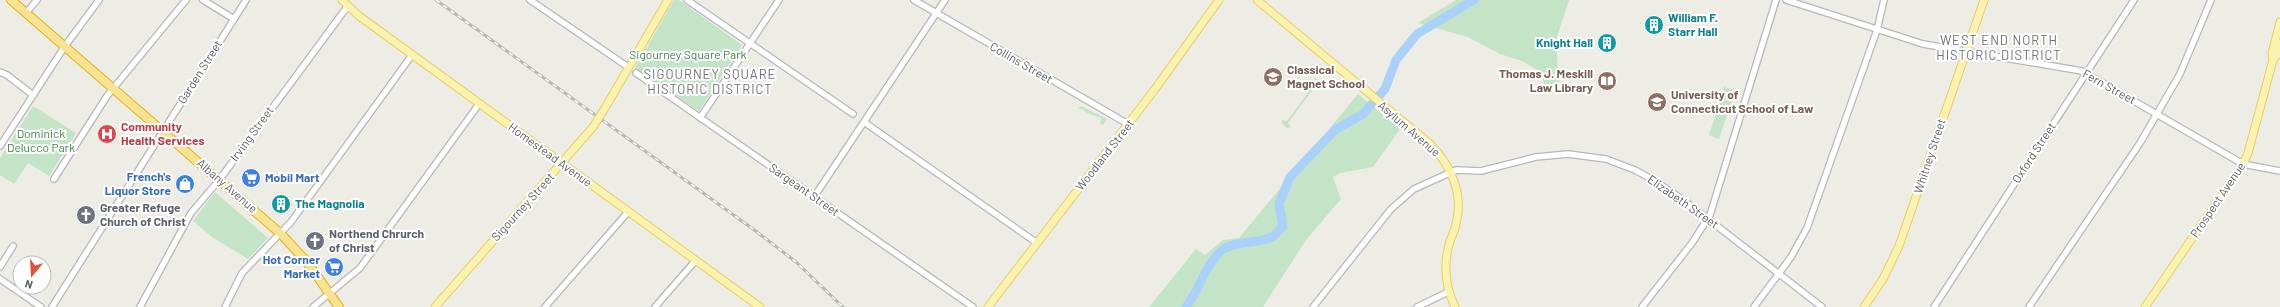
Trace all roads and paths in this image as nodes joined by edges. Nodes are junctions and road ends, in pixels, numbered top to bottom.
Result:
1 (11, 0) edge
2 (37, 0) edge
3 (99, 0) edge
4 (186, 0) edge
5 (203, 0) edge
6 (246, 0) edge
7 (342, 0) edge
8 (530, 0) edge
9 (542, 0) edge
10 (668, 0) edge
11 (687, 0) edge
12 (779, 0) edge
13 (914, 0) edge
14 (946, 0) edge
15 (1219, 0) edge
16 (1257, 0) edge
17 (1776, 0) edge
18 (1786, 0) edge
19 (1884, 0) edge
20 (1984, 0) edge
21 (2134, 0) edge
22 (2211, 0) edge
23 (539, 6) junction
24 (347, 7) junction
25 (26, 13) junction
26 (937, 13) junction
27 (234, 19) junction
28 (2280, 22) edge
29 (1877, 30) junction
30 (2280, 42) edge
31 (751, 44) junction
32 (65, 46) junction
33 (1966, 51) junction
34 (412, 55) junction
35 (2273, 60) junction
36 (628, 68) junction
37 (0, 72) edge
38 (636, 73) dead end
39 (2086, 73) junction
40 (113, 88) junction
41 (33, 95) junction
42 (479, 104) junction
43 (853, 114) dead end
44 (2157, 115) junction
45 (700, 118) junction
46 (864, 122) junction
47 (1128, 124) junction
48 (164, 131) junction
49 (0, 146) edge
50 (562, 164) junction
51 (2243, 164) junction
52 (2280, 171) edge
53 (1451, 172) junction
54 (54, 179) dead end
55 (220, 180) junction
56 (814, 197) junction
57 (628, 212) junction
58 (1708, 219) junction
59 (282, 234) junction
60 (1037, 243) junction
61 (13, 246) dead end
62 (696, 260) junction
63 (0, 267) edge
64 (1780, 274) junction
65 (0, 279) edge
66 (1448, 292) junction
67 (329, 293) junction
68 (40, 307) edge
69 (52, 307) edge
70 (140, 307) edge
71 (225, 307) edge
72 (313, 307) edge
73 (339, 307) edge
74 (435, 307) edge
75 (545, 307) edge
76 (655, 307) edge
77 (760, 307) edge
78 (973, 307) edge
79 (988, 307) edge
80 (1313, 307) edge
81 (1417, 307) edge
82 (1454, 307) edge
83 (1642, 307) edge
84 (1754, 307) edge
85 (1822, 307) edge
86 (1864, 307) edge
87 (1934, 307) edge
88 (2029, 307) edge
89 (2145, 307) edge

1 - 25 highway, Albany Avenue
2 - 25 street
3 - 32 street
4 - 40 street
5 - 27 street
6 - 27 street, Garden Street
7 - 24 main road, Homestead Avenue
8 - 23 street
9 - 23 street
10 - 36 main road, Sigourney Street
11 - 31 street
12 - 31 street
13 - 26 street, Collins Street
14 - 26 street
15 - 47 main road, Woodland Street
16 - 53 main road, Asylum Avenue
17 - 58 street
18 - 29 street, Fern Street
19 - 29 street
20 - 33 main road, Whitney Street
21 - 39 street, Oxford Street
22 - 44 street
23 - 36 street
24 - 34 main road, Homestead Avenue
24 - 55 street, Irving Street
25 - 32 highway, Albany Avenue
26 - 46 street
26 - 47 street, Collins Street
27 - 48 street, Garden Street
28 - 35 main road, Prospect Avenue
29 - 33 street, Fern Street
29 - 64 street
30 - 35 main road, Prospect Avenue
31 - 43 street
31 - 45 street
32 - 40 highway, Albany Avenue
32 - 41 street
33 - 39 street, Fern Street
33 - 86 main road, Whitney Street
34 - 42 main road, Homestead Avenue
34 - 59 street
35 - 51 main road, Prospect Avenue
36 - 50 main road, Sigourney Street, bridge
37 - 41 street
38 - 45 street, Sargeant Street
39 - 44 street, Fern Street
39 - 87 street, Oxford Street
40 - 48 highway, Albany Avenue
40 - 54 street
41 - 49 street
42 - 50 main road, Homestead Avenue
42 - 67 street
44 - 51 street, Fern Street
44 - 88 street
45 - 56 street, Sargeant Street
46 - 56 street
46 - 60 street
47 - 60 main road, Woodland Street
48 - 55 highway, Albany Avenue
48 - 69 street, Garden Street
50 - 57 main road, Homestead Avenue
50 - 74 main road, Sigourney Street
51 - 52 street, Fern Street
51 - 89 main road, Prospect Avenue
53 - 58 street, Elizabeth Street
53 - 66 main road, Asylum Avenue
53 - 80 street
55 - 59 highway, Albany Avenue
55 - 70 street, Irving Street
56 - 78 street, Sargeant Street
57 - 62 main road, Homestead Avenue
57 - 75 street
58 - 64 street, Elizabeth Street
58 - 83 street
59 - 67 highway, Albany Avenue
59 - 71 street
60 - 79 main road, Woodland Street
61 - 63 street
62 - 76 street
62 - 77 main road, Homestead Avenue
64 - 84 street
64 - 85 street, Elizabeth Street
65 - 68 street
66 - 81 street
66 - 82 main road, Asylum Avenue
67 - 72 street
67 - 73 highway, Albany Avenue

